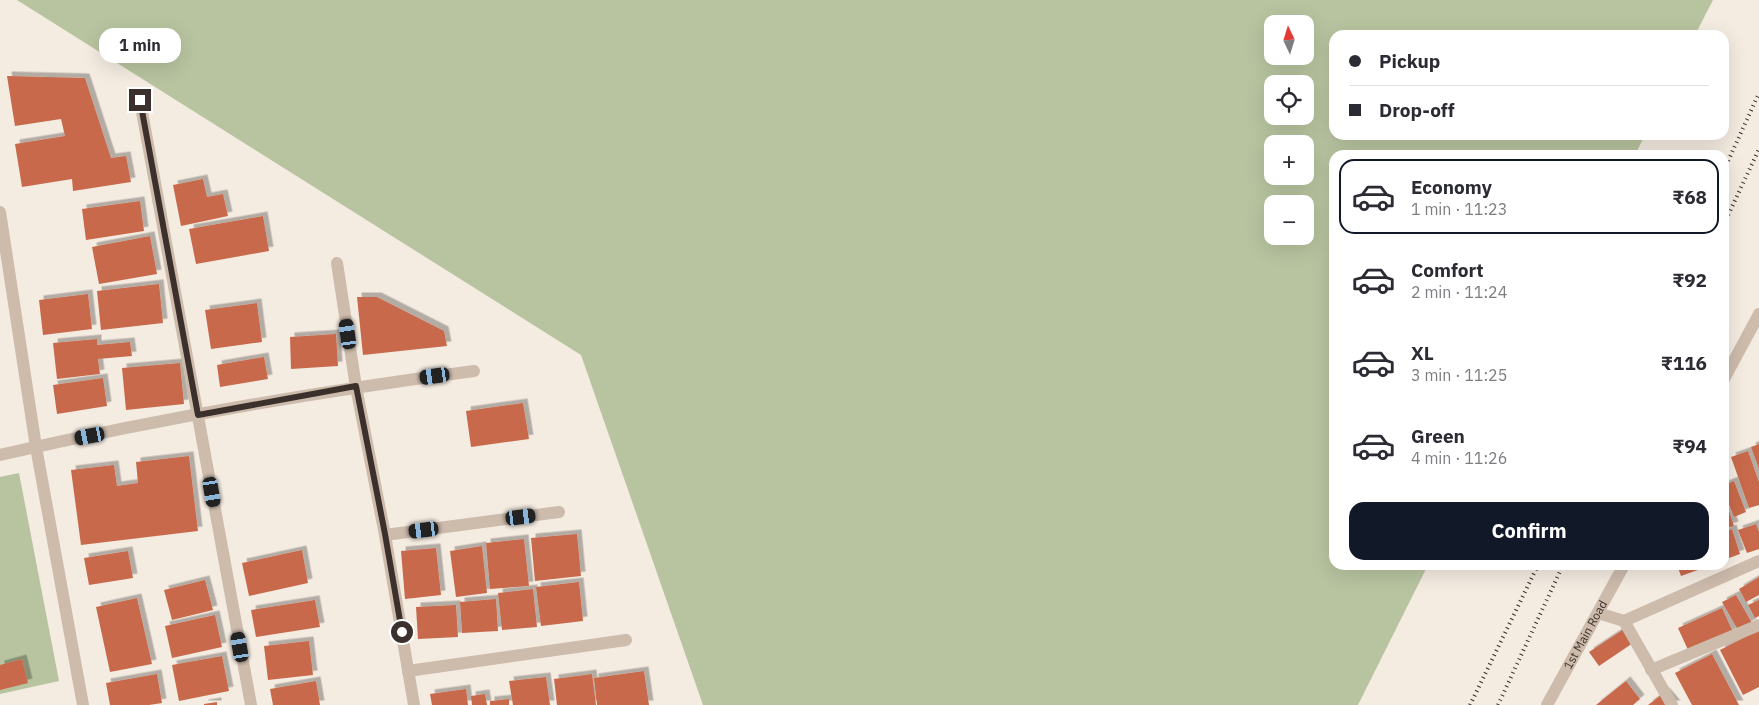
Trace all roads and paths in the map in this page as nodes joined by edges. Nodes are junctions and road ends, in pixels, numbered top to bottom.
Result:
1 (140, 100) dead end
2 (0, 212) edge
3 (337, 263) dead end
4 (1759, 314) edge
5 (1729, 370) edge
6 (474, 371) dead end
7 (356, 386) junction
8 (198, 415) junction
9 (36, 447) junction
10 (0, 455) edge
11 (559, 512) dead end
12 (385, 534) junction
13 (1759, 561) edge
14 (1621, 570) edge
15 (1598, 613) junction
16 (1624, 621) junction
17 (1759, 625) edge
18 (626, 640) dead end
19 (1652, 670) junction
20 (408, 672) junction
21 (83, 705) edge
22 (251, 705) edge
23 (414, 705) edge
24 (1547, 705) edge
25 (1672, 705) edge

1 - 8 street
2 - 9 street
3 - 7 street
4 - 5 street
6 - 7 street
7 - 8 street
7 - 12 street
8 - 9 street
8 - 22 street
9 - 10 street
9 - 21 street
11 - 12 street
12 - 20 street
13 - 16 street
14 - 15 street, 1st Main Road
15 - 16 street
15 - 24 street, 1st Main Road
16 - 19 street
17 - 19 street
18 - 20 street
19 - 25 street
20 - 23 street

